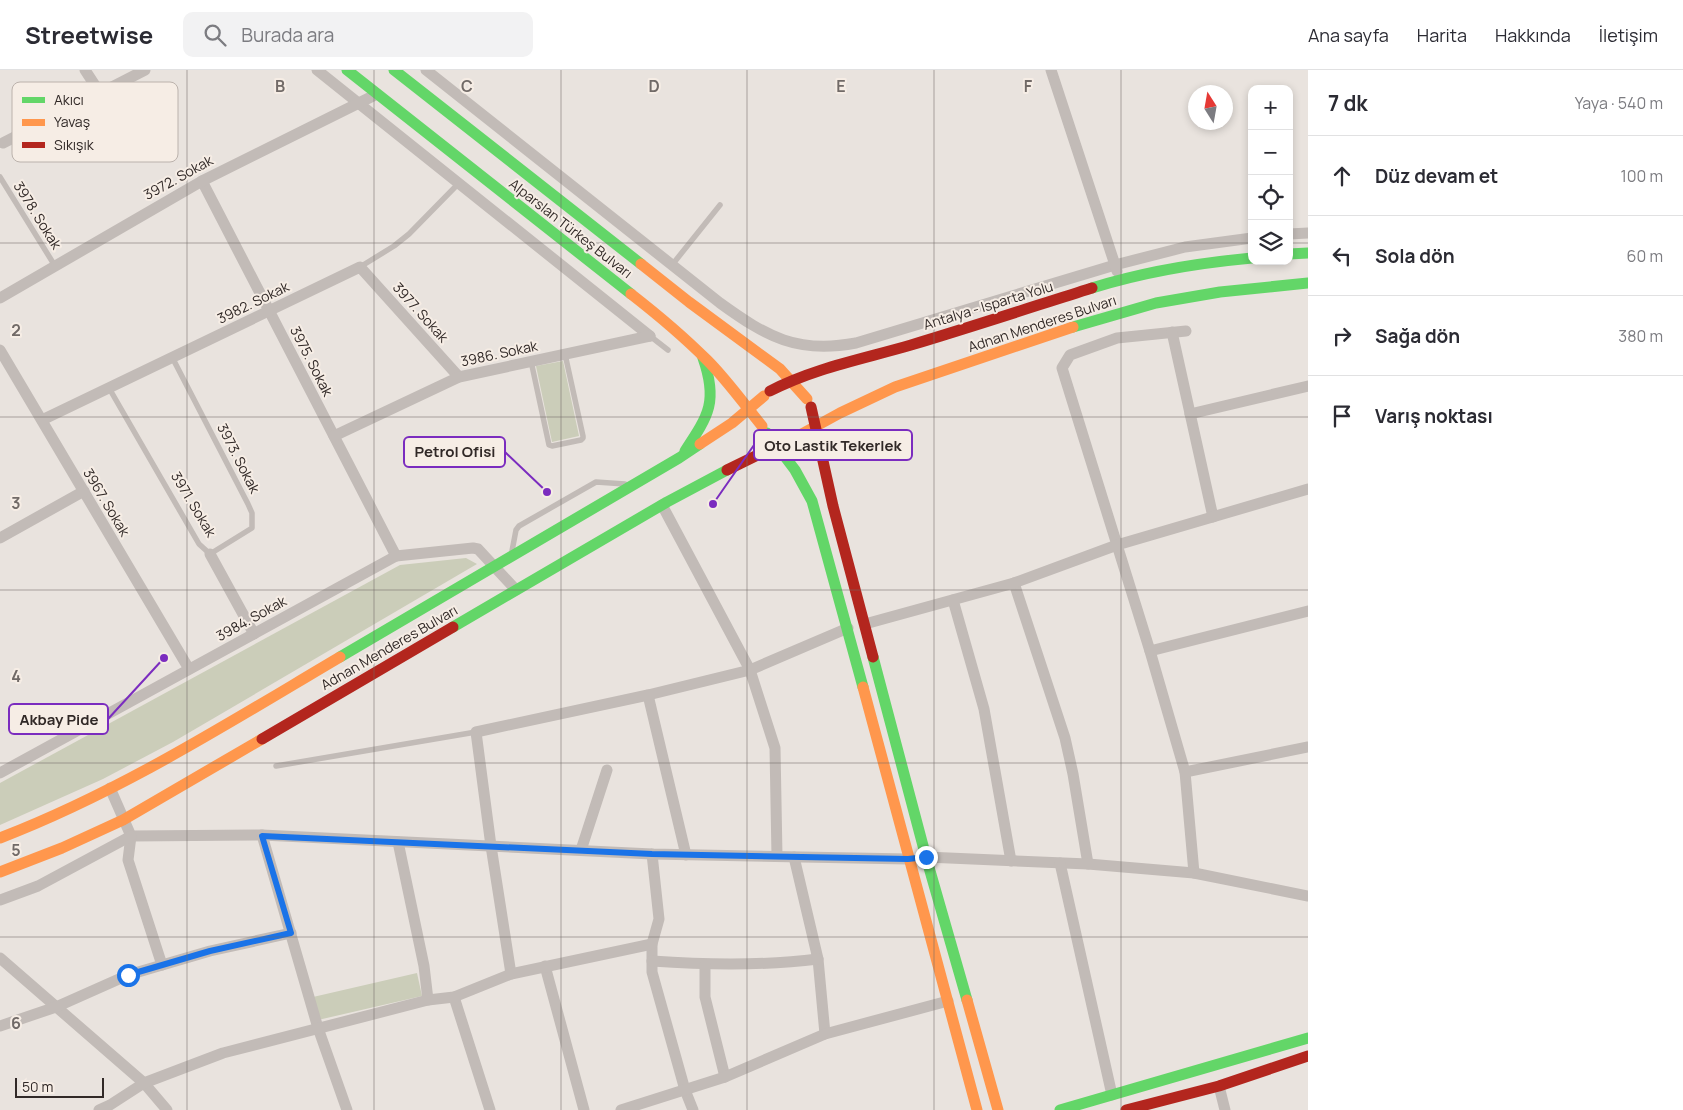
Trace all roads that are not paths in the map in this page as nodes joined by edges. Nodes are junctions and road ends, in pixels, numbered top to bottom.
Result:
1 (85, 70) edge
2 (145, 70) edge
3 (317, 70) edge
4 (347, 70) edge
5 (394, 70) edge
6 (426, 70) edge
7 (1051, 70) edge
8 (93, 82) edge
9 (122, 82) edge
10 (377, 94) junction
11 (358, 103) junction
12 (12, 138) edge
13 (3, 143) dead end
14 (0, 177) edge
15 (202, 181) junction
16 (459, 183) junction
17 (720, 205) dead end
18 (1308, 233) edge
19 (1293, 234) edge
20 (1248, 239) edge
21 (1308, 252) edge
22 (1293, 254) edge
23 (1248, 258) edge
24 (672, 265) junction
25 (1115, 265) junction
26 (55, 266) junction
27 (360, 266) junction
28 (660, 279) junction
29 (1119, 280) junction
30 (1308, 283) edge
31 (0, 298) edge
32 (269, 310) junction
33 (1186, 331) dead end
34 (1172, 332) junction
35 (650, 336) junction
36 (0, 350) edge
37 (668, 350) dead end
38 (565, 354) junction
39 (702, 355) junction
40 (172, 357) junction
41 (531, 361) junction
42 (459, 377) junction
43 (791, 380) junction
44 (1308, 386) edge
45 (109, 388) junction
46 (767, 393) junction
47 (809, 403) junction
48 (749, 410) junction
49 (1190, 414) junction
50 (42, 420) junction
51 (816, 426) junction
52 (764, 430) junction
53 (334, 436) junction
54 (794, 438) junction
55 (777, 445) junction
56 (682, 455) junction
57 (632, 485) junction
58 (1308, 489) edge
59 (84, 491) junction
60 (662, 505) junction
61 (1213, 517) junction
62 (0, 538) edge
63 (1117, 545) junction
64 (210, 554) junction
65 (396, 556) junction
66 (511, 556) junction
67 (494, 566) junction
68 (1014, 582) junction
69 (516, 590) junction
70 (953, 600) junction
71 (1308, 611) edge
72 (864, 624) junction
73 (848, 628) junction
74 (254, 634) junction
75 (1150, 651) junction
76 (189, 669) junction
77 (750, 670) junction
78 (648, 695) junction
79 (476, 732) junction
80 (1308, 747) edge
81 (276, 766) dead end
82 (607, 770) dead end
83 (1185, 772) junction
84 (0, 773) edge
85 (110, 788) junction
86 (124, 819) junction
87 (131, 836) junction
88 (262, 836) junction
89 (0, 838) edge
90 (398, 842) junction
91 (491, 846) junction
92 (580, 850) junction
93 (652, 854) junction
94 (686, 855) junction
95 (777, 856) junction
96 (794, 856) junction
97 (926, 857) junction
98 (908, 859) junction
99 (1011, 861) junction
100 (1060, 863) junction
101 (1088, 864) junction
102 (0, 872) edge
103 (1194, 873) junction
104 (1308, 896) edge
105 (0, 900) edge
106 (291, 933) junction
107 (652, 944) junction
108 (0, 958) edge
109 (818, 959) junction
110 (652, 961) junction
111 (162, 965) junction
112 (706, 965) junction
113 (545, 966) junction
114 (511, 974) junction
115 (454, 997) junction
116 (428, 1000) junction
117 (948, 1001) junction
118 (56, 1007) junction
119 (0, 1026) edge
120 (318, 1028) junction
121 (825, 1034) junction
122 (1308, 1038) edge
123 (1308, 1056) edge
124 (1212, 1066) junction
125 (725, 1077) junction
126 (144, 1083) junction
127 (1219, 1086) junction
128 (685, 1090) junction
129 (1112, 1095) junction
130 (99, 1110) edge
131 (167, 1110) edge
132 (347, 1110) edge
133 (490, 1110) edge
134 (584, 1110) edge
135 (622, 1110) edge
136 (693, 1110) edge
137 (977, 1110) edge
138 (998, 1110) edge
139 (1060, 1110) edge
140 (1126, 1110) edge
141 (1225, 1110) edge

1 - 8 street
2 - 9 street
3 - 11 street
4 - 10 main road, Alparslan Türkeş Bulvarı
5 - 28 main road, Alparslan Türkeş Bulvarı
6 - 24 street
7 - 25 street
10 - 11 street, 3972. Sokak
10 - 39 main road, Alparslan Türkeş Bulvarı
11 - 15 street, 3972. Sokak
11 - 16 street
12 - 13 street
14 - 26 lane, 3978. Sokak
15 - 26 street, 3972. Sokak
15 - 32 street, 3975. Sokak
16 - 27 lane, 3982. Sokak
16 - 35 street
17 - 24 lane
18 - 19 street
20 - 25 street
21 - 22 main road
23 - 29 main road, Antalya - Isparta Yolu
24 - 25 street
24 - 28 street
25 - 29 street
26 - 31 street, 3972. Sokak
27 - 32 street, 3982. Sokak
27 - 42 street, 3977. Sokak
28 - 43 main road, Alparslan Türkeş Bulvarı
29 - 43 main road, Antalya - Isparta Yolu
30 - 51 main road, Adnan Menderes Bulvarı
32 - 40 street, 3982. Sokak
32 - 53 street, 3975. Sokak
33 - 34 street
34 - 49 street
34 - 63 street
35 - 37 lane
35 - 38 street, 3986. Sokak
36 - 50 street, 3967. Sokak
38 - 41 street, 3986. Sokak
38 - 41 lane
39 - 48 main road, Alparslan Türkeş Bulvarı
39 - 56 main road
40 - 45 street, 3982. Sokak
40 - 64 lane, 3973. Sokak
41 - 42 street, 3986. Sokak
42 - 53 street, 3986. Sokak
43 - 46 main road, Antalya - Isparta Yolu
43 - 47 main road, Alparslan Türkeş Bulvarı
44 - 49 street
45 - 50 street, 3982. Sokak
45 - 64 lane, 3971. Sokak
46 - 47 main road
46 - 48 main road, Adnan Menderes Bulvarı
46 - 52 main road
47 - 51 main road
47 - 54 main road
48 - 52 main road, Alparslan Türkeş Bulvarı
48 - 56 main road, Adnan Menderes Bulvarı
49 - 61 street
50 - 59 street, 3967. Sokak
51 - 54 main road, Adnan Menderes Bulvarı
51 - 72 main road
52 - 54 main road
52 - 55 main road, Alparslan Türkeş Bulvarı
53 - 65 street, 3975. Sokak
54 - 55 main road, Adnan Menderes Bulvarı
55 - 60 main road, Adnan Menderes Bulvarı
55 - 73 main road, Alparslan Türkeş Bulvarı
56 - 57 main road, Adnan Menderes Bulvarı
57 - 66 main road, Adnan Menderes Bulvarı
57 - 66 lane
58 - 61 street
59 - 62 street
59 - 76 street, 3967. Sokak
60 - 69 main road, Adnan Menderes Bulvarı
60 - 77 street
61 - 63 street
63 - 68 street
63 - 75 street
64 - 74 street, 3971. Sokak
65 - 67 street, 3984. Sokak
65 - 74 street, 3984. Sokak
66 - 67 main road, Adnan Menderes Bulvarı
67 - 69 street, 3984. Sokak
67 - 85 main road, Adnan Menderes Bulvarı
68 - 70 street
68 - 101 street
69 - 86 main road, Adnan Menderes Bulvarı
70 - 72 street
70 - 99 street
71 - 75 street
72 - 97 main road
73 - 77 street
73 - 98 main road, Alparslan Türkeş Bulvarı
74 - 76 street, 3984. Sokak
75 - 83 street
76 - 84 street, 3984. Sokak
77 - 78 street
77 - 95 street
78 - 79 street
78 - 94 street
79 - 81 lane
79 - 91 street
80 - 83 street
82 - 92 street
83 - 103 street
85 - 86 street
85 - 89 main road, Adnan Menderes Bulvarı
86 - 87 street
86 - 102 main road, Adnan Menderes Bulvarı
87 - 88 street
87 - 105 street
87 - 111 street
88 - 90 street
88 - 106 street
90 - 91 street
90 - 116 street
91 - 92 street
91 - 114 street
92 - 93 street
93 - 94 street
93 - 107 street
94 - 95 street
95 - 96 street
96 - 98 street
96 - 109 street
97 - 98 main road
97 - 99 street
97 - 138 main road
98 - 117 main road, Alparslan Türkeş Bulvarı
99 - 100 street
100 - 101 street
100 - 129 street
101 - 103 street
103 - 104 street
106 - 111 street
106 - 120 street
107 - 110 street
107 - 113 street
108 - 118 street
109 - 112 street
109 - 121 street
110 - 112 street
110 - 128 street
111 - 118 street
112 - 125 street
113 - 114 street
113 - 134 street
114 - 115 street
115 - 116 street
115 - 133 street
116 - 120 street
117 - 121 street
117 - 137 main road, Alparslan Türkeş Bulvarı
118 - 119 street
118 - 126 street
120 - 126 street
120 - 132 street
121 - 125 street
122 - 124 main road
123 - 127 main road
124 - 127 main road
124 - 129 main road
125 - 128 street
126 - 130 street
126 - 131 street
127 - 140 main road
127 - 141 street
128 - 135 street
128 - 136 street
129 - 139 main road

